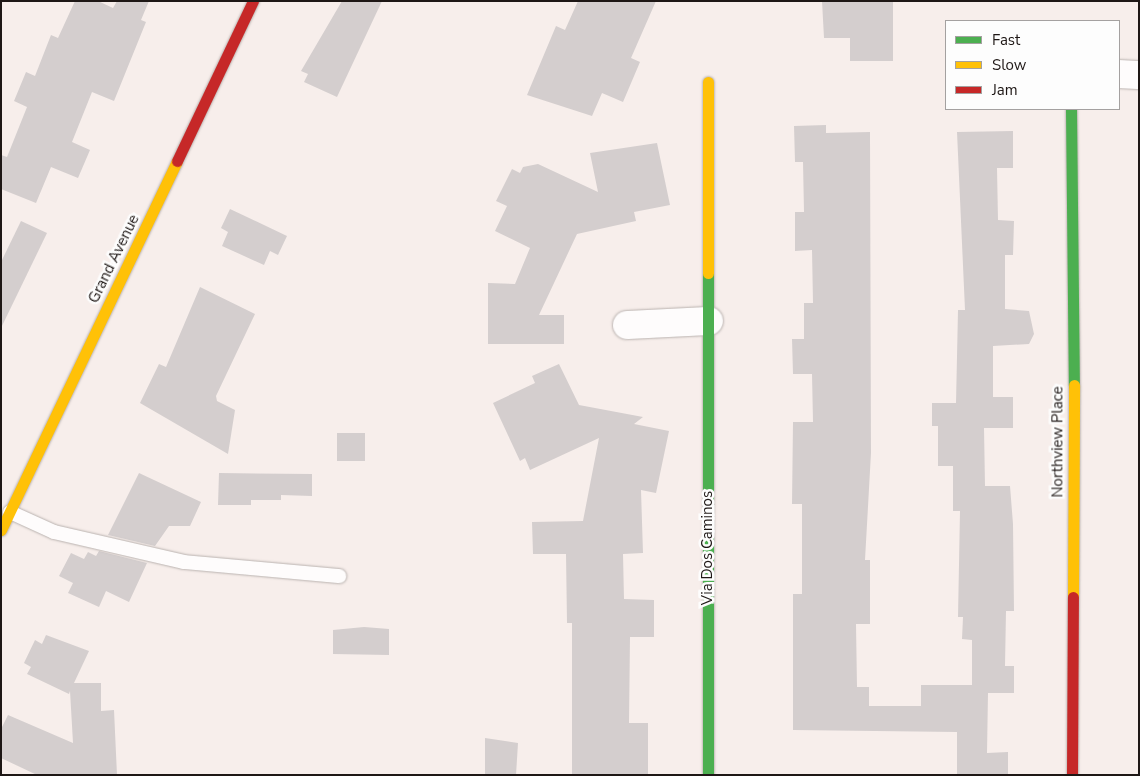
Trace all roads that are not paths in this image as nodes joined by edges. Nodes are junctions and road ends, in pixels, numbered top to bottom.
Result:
1 (253, 1) edge
2 (1120, 74) edge
3 (1139, 75) edge
4 (708, 82) dead end
5 (1071, 110) edge
6 (709, 321) junction
7 (626, 326) dead end
8 (10, 512) junction
9 (1, 530) edge
10 (339, 576) dead end
11 (708, 775) edge
12 (1072, 775) edge

1 - 8 street, Grand Avenue
2 - 3 street
4 - 6 street, Via Dos Caminos
5 - 12 street, Northview Place
6 - 7 street
6 - 11 street, Via Dos Caminos
8 - 9 street, Grand Avenue
8 - 10 lane

